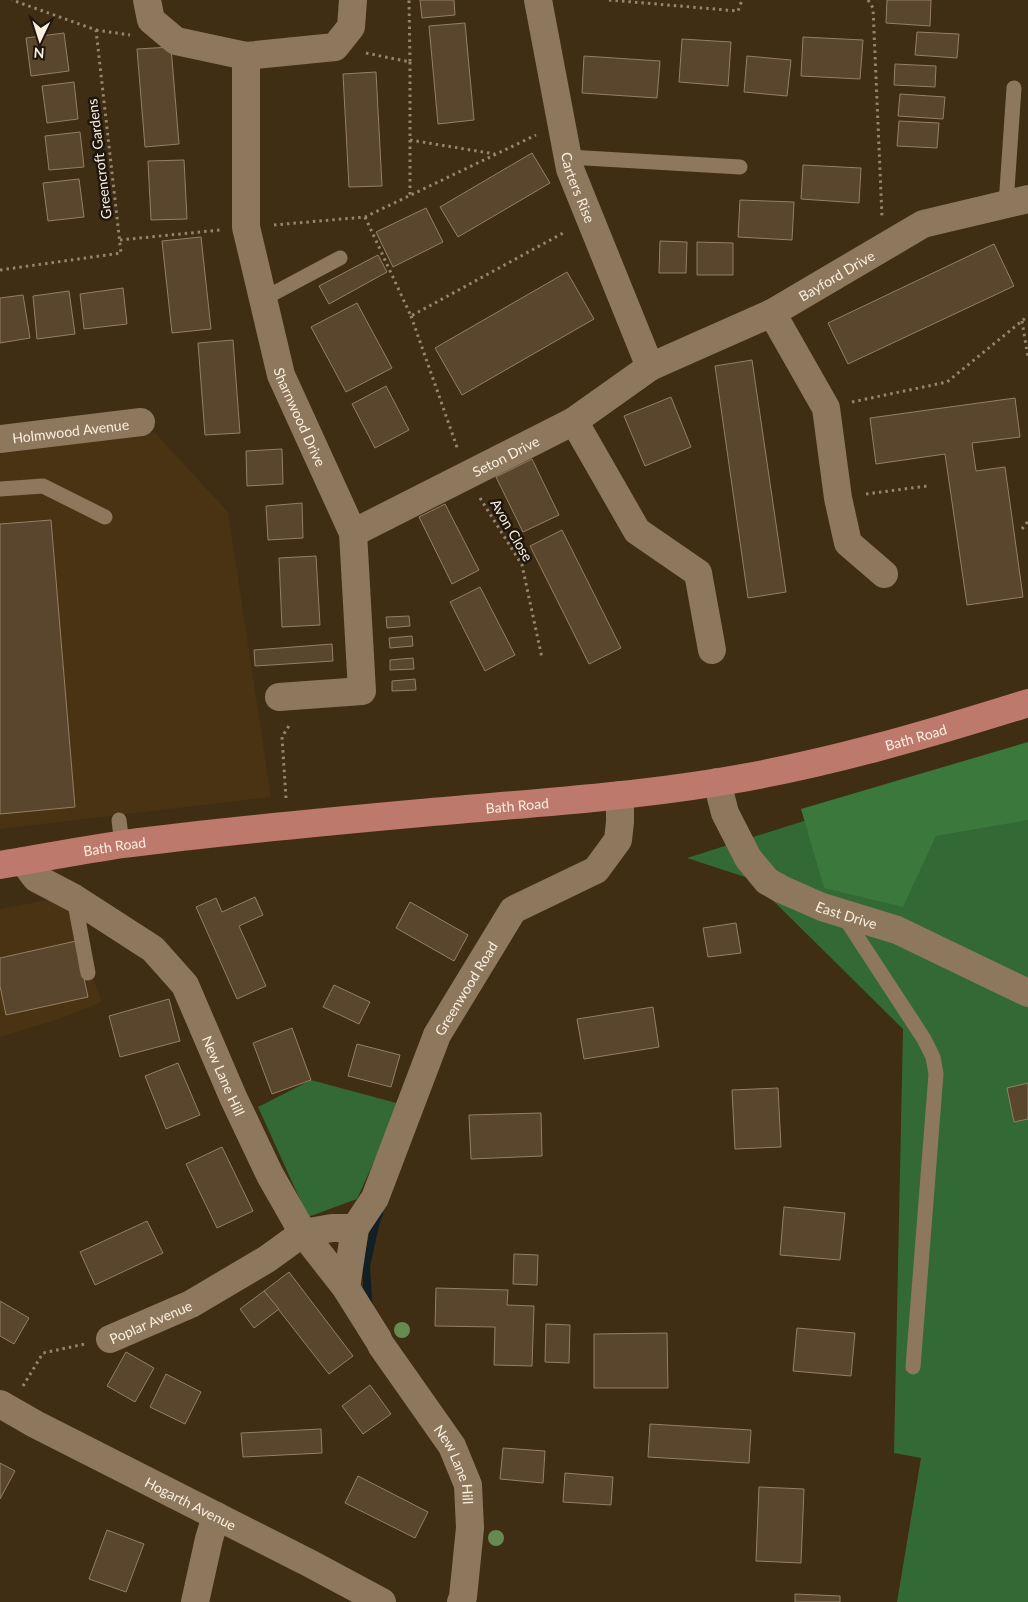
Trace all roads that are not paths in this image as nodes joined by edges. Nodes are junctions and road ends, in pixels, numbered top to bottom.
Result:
1 (147, 0) edge
2 (353, 0) edge
3 (538, 0) edge
4 (246, 56) junction
5 (1014, 88) dead end
6 (568, 157) junction
7 (740, 167) dead end
8 (1017, 202) edge
9 (340, 258) dead end
10 (263, 299) junction
11 (772, 313) junction
12 (650, 367) junction
13 (574, 421) junction
14 (140, 422) dead end
15 (0, 439) edge
16 (0, 489) edge
17 (105, 517) dead end
18 (353, 533) junction
19 (884, 574) dead end
20 (712, 650) dead end
21 (279, 697) dead end
22 (1028, 703) edge
23 (717, 782) junction
24 (620, 795) junction
25 (12, 863) edge
26 (74, 898) junction
27 (842, 914) junction
28 (88, 973) dead end
29 (1028, 993) edge
30 (355, 1228) junction
31 (303, 1233) junction
32 (346, 1288) junction
33 (110, 1339) road end
34 (913, 1367) dead end
35 (6, 1407) edge
36 (216, 1516) junction
37 (195, 1602) edge
38 (382, 1602) edge
39 (460, 1602) edge

1 - 4 street
2 - 4 street
3 - 6 street, Carters Rise
4 - 10 street, Sharnwood Drive
5 - 8 lane
6 - 7 lane
6 - 12 street, Carters Rise
8 - 11 street, Bayford Drive
9 - 10 lane
10 - 18 street, Sharnwood Drive
11 - 12 street, Bayford Drive
11 - 19 street
12 - 13 street, Seton Drive
13 - 18 street, Seton Drive
13 - 20 street
14 - 15 street, Holmwood Avenue
16 - 17 lane
18 - 21 street, Sharnwood Drive
22 - 23 main road, Bath Road
23 - 24 main road, Bath Road
23 - 27 street, East Drive
24 - 25 main road, Bath Road
24 - 30 street, Greenwood Road
25 - 26 street, New Lane Hill
26 - 28 lane
26 - 31 street, New Lane Hill
27 - 29 street, East Drive
27 - 34 lane
30 - 31 street
30 - 32 street, Greenwood Road
31 - 32 street, New Lane Hill
31 - 33 street, Poplar Avenue
32 - 39 street, New Lane Hill
35 - 36 street, Hogarth Avenue
36 - 37 street
36 - 38 street, Hogarth Avenue

